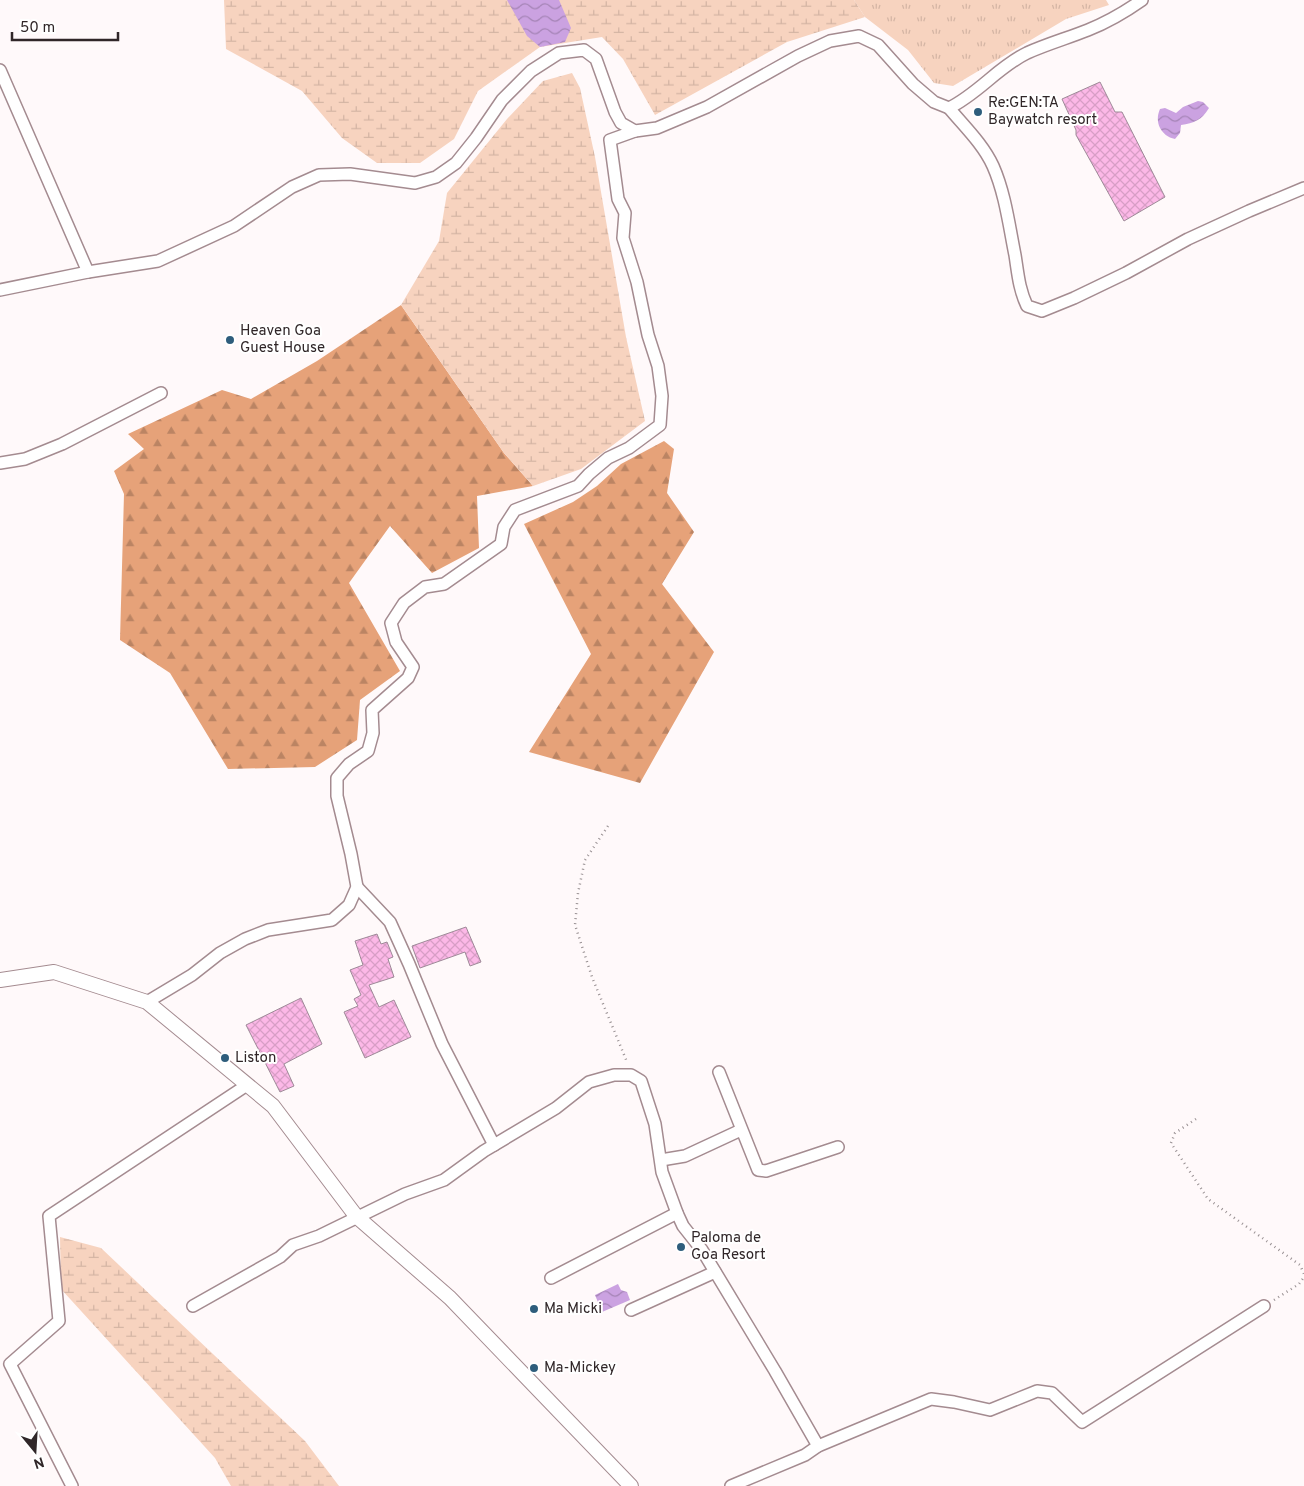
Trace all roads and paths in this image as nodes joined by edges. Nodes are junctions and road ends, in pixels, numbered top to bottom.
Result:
1 (1142, 0) edge
2 (0, 70) edge
3 (949, 108) junction
4 (635, 131) junction
5 (1304, 188) edge
6 (88, 272) junction
7 (0, 290) edge
8 (161, 393) dead end
9 (0, 463) edge
10 (608, 826) dead end
11 (357, 887) junction
12 (0, 980) edge
13 (147, 1002) junction
14 (720, 1072) dead end
15 (631, 1075) junction
16 (247, 1085) junction
17 (1196, 1119) dead end
18 (741, 1130) junction
19 (494, 1145) junction
20 (838, 1147) dead end
21 (661, 1160) junction
22 (677, 1213) junction
23 (356, 1216) junction
24 (715, 1272) junction
25 (1304, 1276) edge
26 (551, 1278) dead end
27 (193, 1306) dead end
28 (1264, 1306) joint
29 (631, 1310) dead end
30 (818, 1446) junction
31 (72, 1486) edge
32 (631, 1486) edge
33 (731, 1486) edge

1 - 3 street
2 - 6 street
3 - 4 street
3 - 5 street
4 - 6 street
4 - 11 street
6 - 7 street
8 - 9 street
10 - 15 path
11 - 13 street
11 - 19 street
12 - 13 street
13 - 16 street
14 - 18 street
15 - 19 street
15 - 21 street
16 - 23 street
16 - 31 street
17 - 25 path
18 - 20 street
18 - 21 street
19 - 23 street
21 - 22 street
22 - 24 street
22 - 26 street
23 - 27 street
23 - 32 street
24 - 29 street
24 - 30 street
25 - 28 path
28 - 30 street
30 - 33 street

